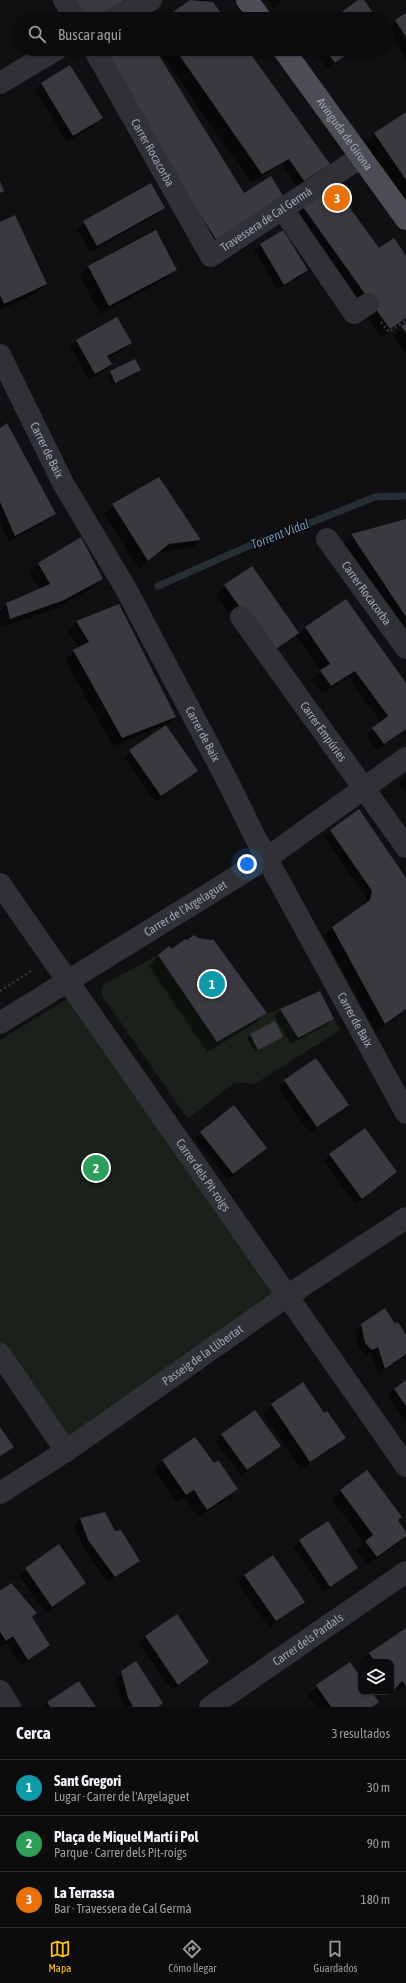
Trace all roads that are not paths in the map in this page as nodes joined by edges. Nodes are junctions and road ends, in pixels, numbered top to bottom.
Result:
1 (64, 0) edge
2 (151, 0) edge
3 (247, 0) edge
4 (72, 12) edge
5 (126, 12) edge
6 (256, 12) edge
7 (45, 56) edge
8 (98, 56) edge
9 (288, 56) edge
10 (0, 83) edge
11 (361, 157) junction
12 (282, 208) junction
13 (406, 219) edge
14 (211, 256) joint
15 (368, 304) dead end
16 (0, 354) edge
17 (327, 539) dead end
18 (241, 617) dead end
19 (406, 648) edge
20 (406, 758) edge
21 (364, 788) junction
22 (406, 847) edge
23 (267, 858) junction
24 (0, 884) edge
25 (68, 980) junction
26 (0, 1023) edge
27 (406, 1113) edge
28 (406, 1218) edge
29 (287, 1296) junction
30 (0, 1354) edge
31 (66, 1450) junction
32 (406, 1466) edge
33 (0, 1493) edge
34 (406, 1572) edge
35 (0, 1691) edge
36 (10, 1707) edge
37 (210, 1707) edge

1 - 4 street
2 - 5 street
3 - 6 main road
7 - 10 street
8 - 14 street, Carrer Rocacorba
9 - 11 main road, Avinguda de Girona
11 - 12 street, Travessera de Cal Germà
11 - 13 main road, Avinguda de Girona
12 - 14 street, Travessera de Cal Germà
12 - 15 street
16 - 23 street, Carrer de Baix
17 - 19 street, Carrer Rocacorba
18 - 21 street, Carrer Empúries
20 - 21 street, Carrer de l'Argelaguet
21 - 22 street, Carrer Empúries
21 - 23 street, Carrer de l'Argelaguet
23 - 25 street, Carrer de l'Argelaguet
23 - 27 street, Carrer de Baix
24 - 25 street, Carrer dels Pit-roigs
25 - 26 street, Carrer de l'Argelaguet
25 - 29 street, Carrer dels Pit-roigs
28 - 29 street, Passeig de la Llibertat
29 - 31 street, Passeig de la Llibertat
29 - 32 street, Carrer dels Pit-roigs
30 - 31 street
31 - 33 street, Passeig de la Llibertat
34 - 37 street, Carrer dels Pardals
35 - 36 street

